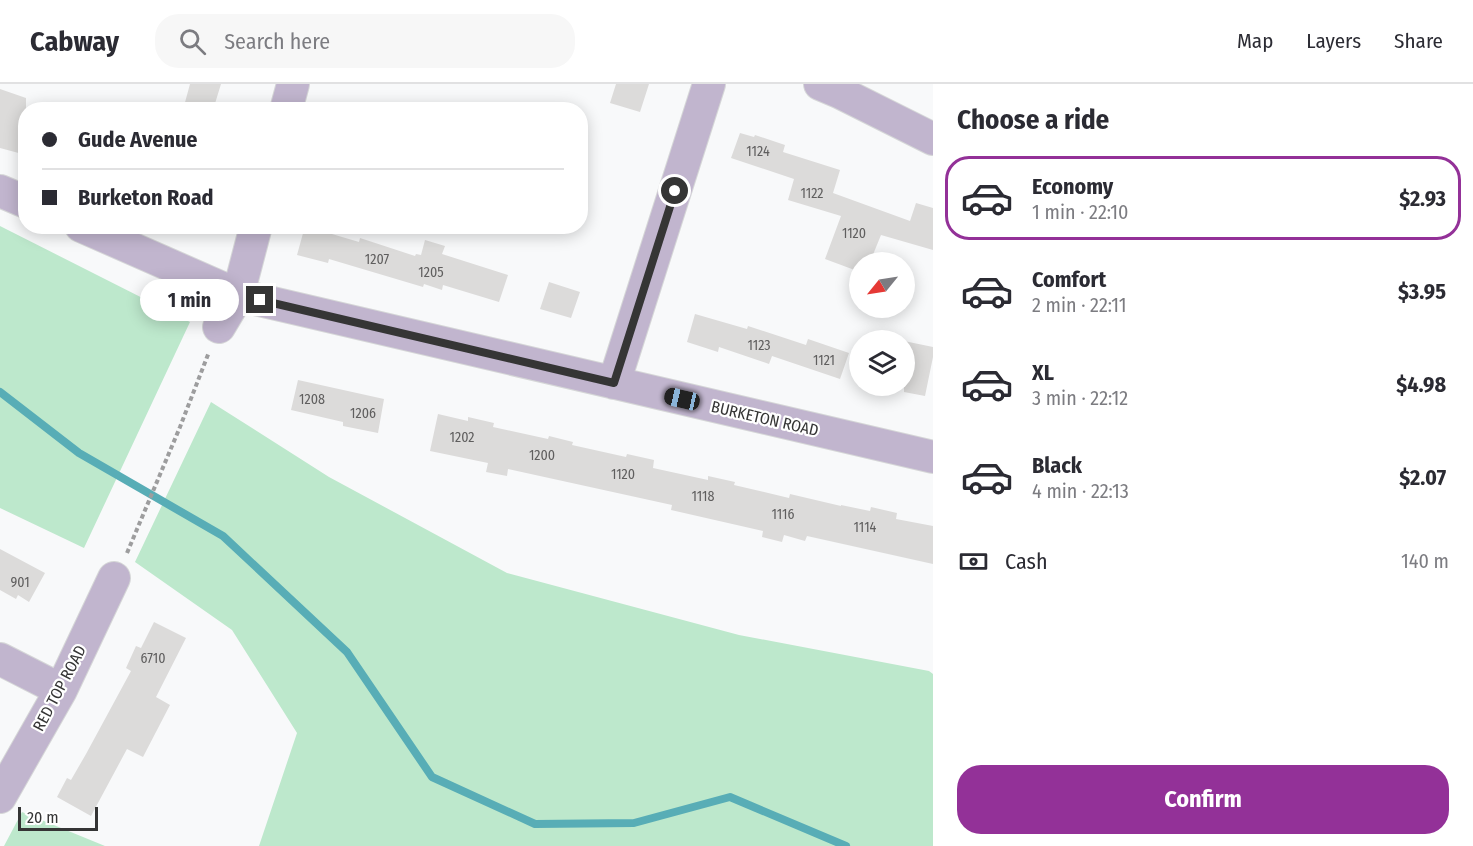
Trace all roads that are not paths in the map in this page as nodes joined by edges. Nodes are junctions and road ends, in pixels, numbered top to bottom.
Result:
1 (293, 84) edge
2 (709, 84) edge
3 (820, 84) edge
4 (288, 102) edge
5 (933, 139) edge
6 (0, 191) edge
7 (18, 199) edge
8 (99, 234) edge
9 (254, 234) edge
10 (238, 295) junction
11 (219, 327) road end
12 (614, 383) junction
13 (933, 457) edge
14 (114, 578) dead end
15 (0, 659) edge
16 (61, 690) junction
17 (0, 797) edge

1 - 4 street
2 - 12 street
3 - 5 street
6 - 7 street
8 - 10 street, BURKETON ROAD
9 - 10 street
10 - 11 street
10 - 12 street, BURKETON ROAD
12 - 13 street, BURKETON ROAD
14 - 16 street, RED TOP ROAD
15 - 16 street
16 - 17 street, RED TOP ROAD

